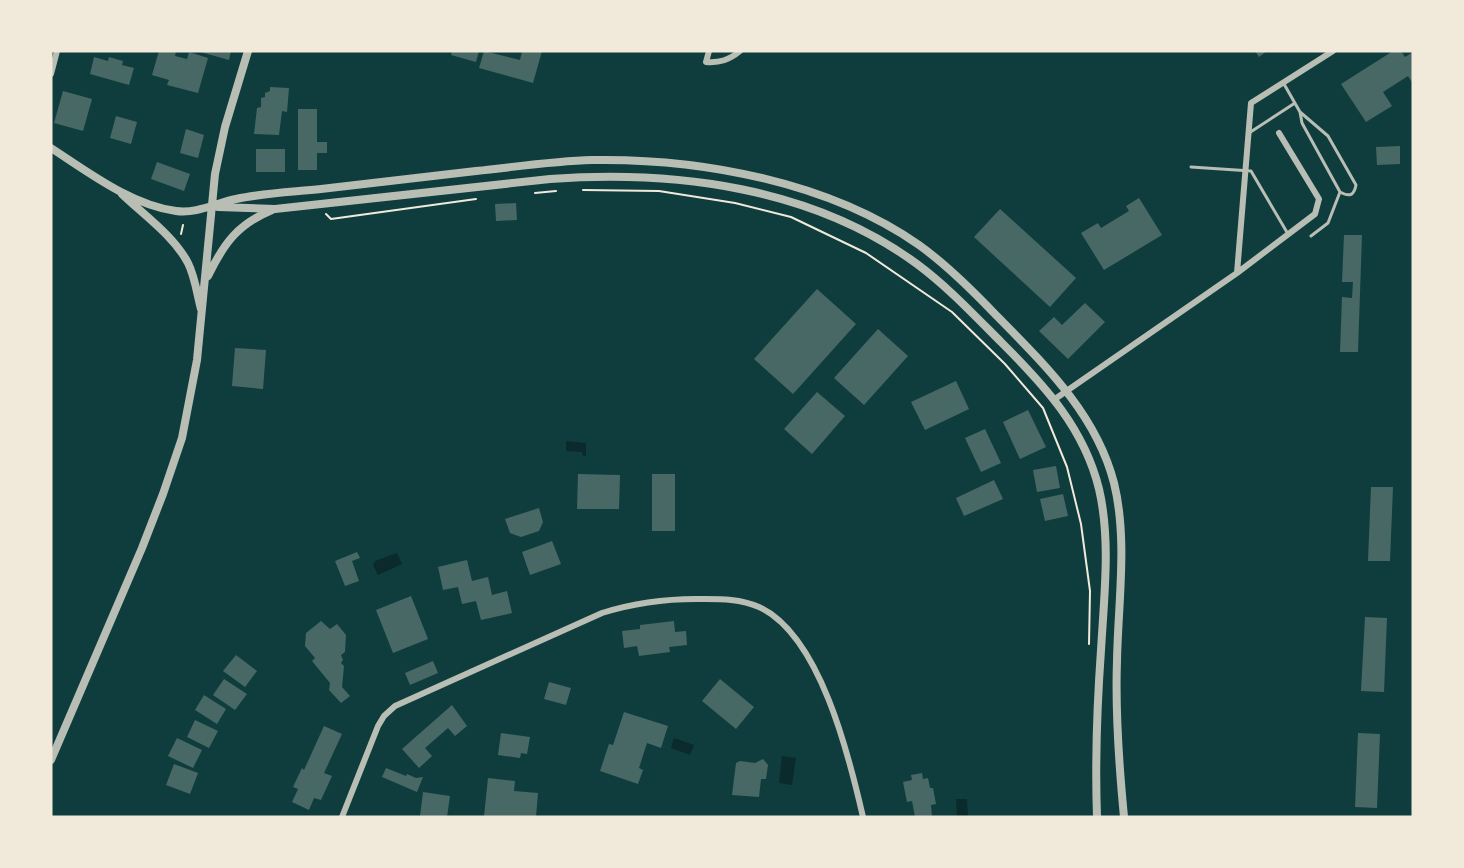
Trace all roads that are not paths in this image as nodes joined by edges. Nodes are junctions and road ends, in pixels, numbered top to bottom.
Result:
1 (57, 51) edge
2 (248, 51) edge
3 (709, 51) edge
4 (740, 51) edge
5 (1333, 51) edge
6 (51, 74) edge
7 (1283, 82) junction
8 (1296, 104) junction
9 (1300, 112) junction
10 (1279, 133) dead end
11 (1248, 134) junction
12 (51, 148) edge
13 (1191, 166) dead end
14 (1244, 171) junction
15 (116, 188) junction
16 (1340, 192) junction
17 (212, 207) junction
18 (275, 209) junction
19 (1288, 234) junction
20 (1311, 236) dead end
21 (1237, 273) junction
22 (205, 281) junction
23 (202, 315) junction
24 (1067, 391) junction
25 (1055, 399) junction
26 (51, 760) edge
27 (342, 817) edge
28 (863, 817) edge
29 (1097, 817) edge
30 (1124, 817) edge

1 - 6 street
2 - 17 street
3 - 4 street
5 - 7 street
7 - 8 lane
7 - 11 street
8 - 9 lane
8 - 11 lane
9 - 16 lane
9 - 16 lane
10 - 19 street
11 - 14 street
12 - 15 street
13 - 14 lane
14 - 19 lane
14 - 21 street
15 - 17 street
15 - 23 street
16 - 20 lane
17 - 18 street
17 - 22 street
17 - 24 street
18 - 22 street
18 - 25 street
19 - 21 street
21 - 24 street
22 - 23 street
23 - 26 street
24 - 25 street
24 - 30 street
25 - 29 street
27 - 28 street

